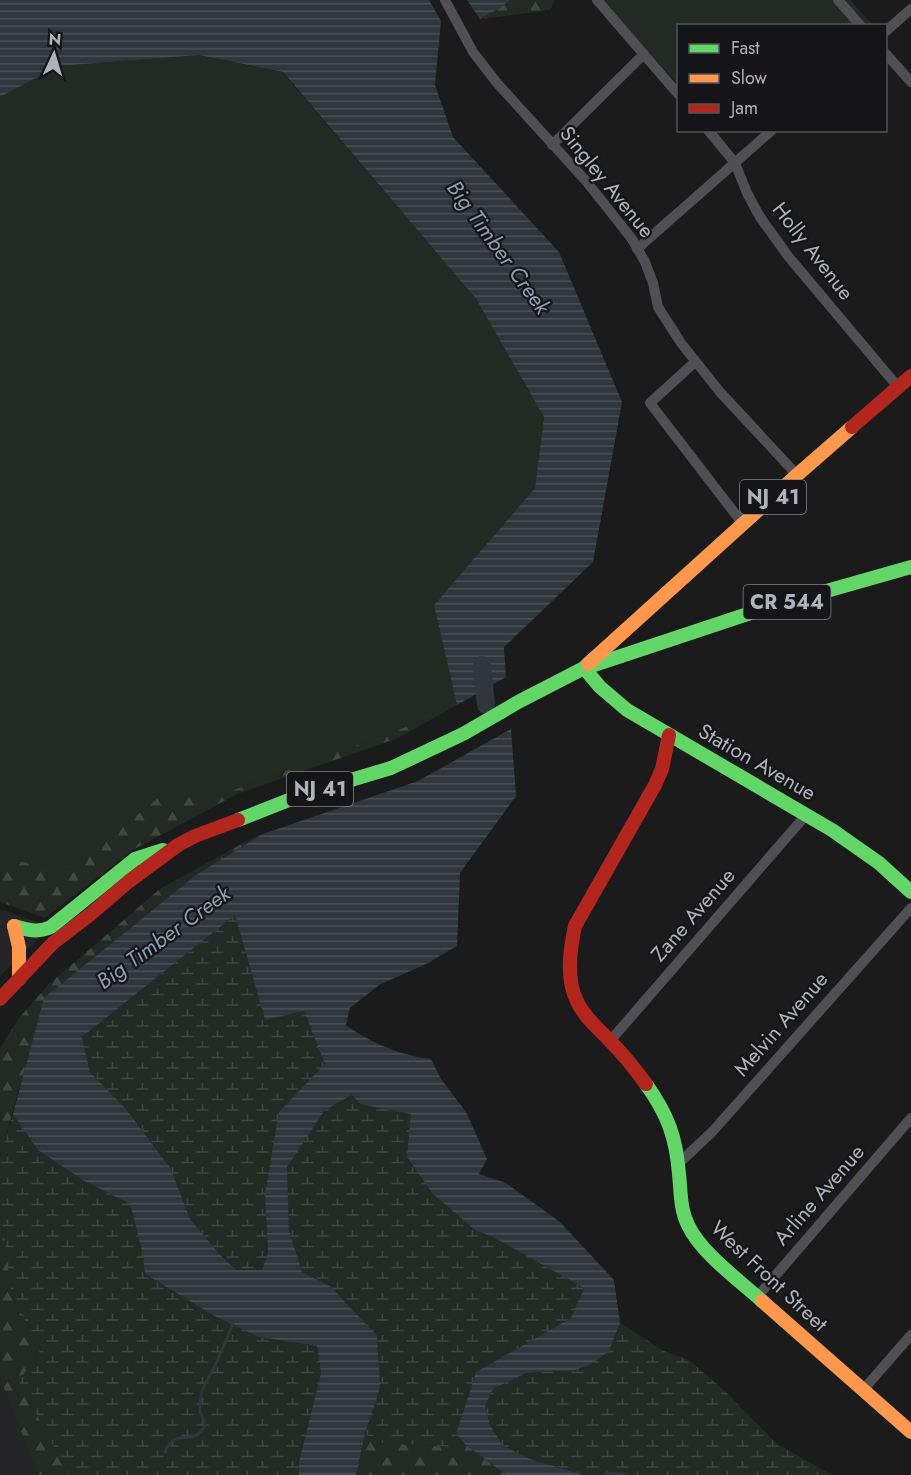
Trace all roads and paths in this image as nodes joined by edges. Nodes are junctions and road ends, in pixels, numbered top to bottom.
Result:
1 (446, 0) edge
2 (597, 0) edge
3 (838, 0) edge
4 (911, 9) edge
5 (859, 24) edge
6 (887, 29) edge
7 (644, 54) junction
8 (887, 56) edge
9 (911, 82) edge
10 (677, 93) edge
11 (710, 132) edge
12 (770, 132) edge
13 (552, 145) junction
14 (735, 163) junction
15 (638, 249) junction
16 (695, 362) junction
17 (911, 376) edge
18 (898, 387) junction
19 (797, 475) junction
20 (743, 524) junction
21 (911, 567) edge
22 (637, 620) junction
23 (663, 642) junction
24 (584, 668) junction
25 (669, 735) junction
26 (806, 815) junction
27 (178, 845) junction
28 (911, 892) edge
29 (911, 908) edge
30 (19, 979) junction
31 (0, 999) edge
32 (610, 1041) junction
33 (911, 1118) edge
34 (678, 1164) junction
35 (757, 1297) junction
36 (911, 1335) edge
37 (863, 1390) junction
38 (911, 1432) edge

1 - 13 street, Singley Avenue
2 - 7 street
3 - 5 street
4 - 6 street
7 - 10 street
7 - 13 street
8 - 9 street
11 - 14 street, Holly Avenue
12 - 14 street
13 - 15 street, Singley Avenue
14 - 15 street
14 - 18 street, Holly Avenue
15 - 16 street, Singley Avenue
16 - 19 street, Singley Avenue
16 - 20 street
17 - 18 main road, NJ 41
18 - 19 main road, NJ 41
19 - 20 main road, NJ 41
20 - 22 main road, NJ 41
21 - 23 main road, CR 544
22 - 23 main road
22 - 24 main road, NJ 41
23 - 24 main road, CR 544
24 - 25 main road, Station Avenue
24 - 27 main road, NJ 41
25 - 26 main road, Station Avenue
25 - 32 main road, West Front Street
26 - 28 main road, Station Avenue
26 - 32 street, Zane Avenue
27 - 30 main road, NJ 41
27 - 30 main road
29 - 34 street, Melvin Avenue
30 - 31 main road, NJ 41
32 - 34 main road, West Front Street
33 - 35 street, Arline Avenue
34 - 35 main road, West Front Street
35 - 37 main road, West Front Street
36 - 37 street
37 - 38 main road, West Front Street

